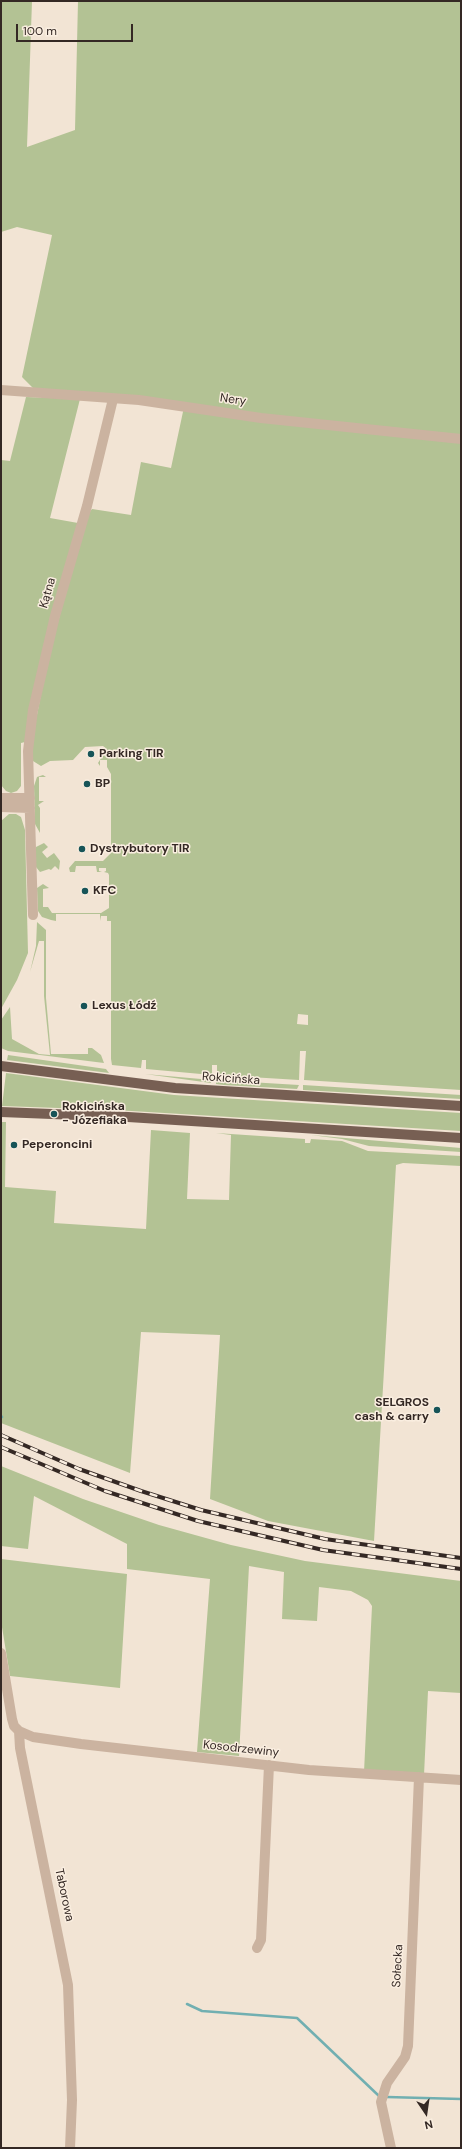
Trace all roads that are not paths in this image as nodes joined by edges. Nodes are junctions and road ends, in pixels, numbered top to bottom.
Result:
1 (1, 390) edge
2 (113, 399) junction
3 (461, 439) edge
4 (1, 798) edge
5 (30, 803) junction
6 (1, 808) edge
7 (33, 915) dead end
8 (1, 1066) edge
9 (461, 1106) edge
10 (1, 1112) edge
11 (461, 1138) edge
12 (1, 1653) edge
13 (19, 1731) junction
14 (270, 1765) junction
15 (419, 1777) junction
16 (461, 1780) edge
17 (257, 1948) dead end
18 (70, 2148) edge
19 (391, 2148) edge

1 - 2 street, Nery
2 - 3 street, Nery
2 - 5 street, Kątna
4 - 5 street
5 - 6 street
5 - 7 street, Kątna
8 - 9 main road, Rokicińska
10 - 11 main road
12 - 13 street, Taborowa
13 - 14 street, Kosodrzewiny
13 - 18 street, Taborowa
14 - 15 street, Kosodrzewiny
14 - 17 street
15 - 16 street, Kosodrzewiny
15 - 19 street, Sołecka

